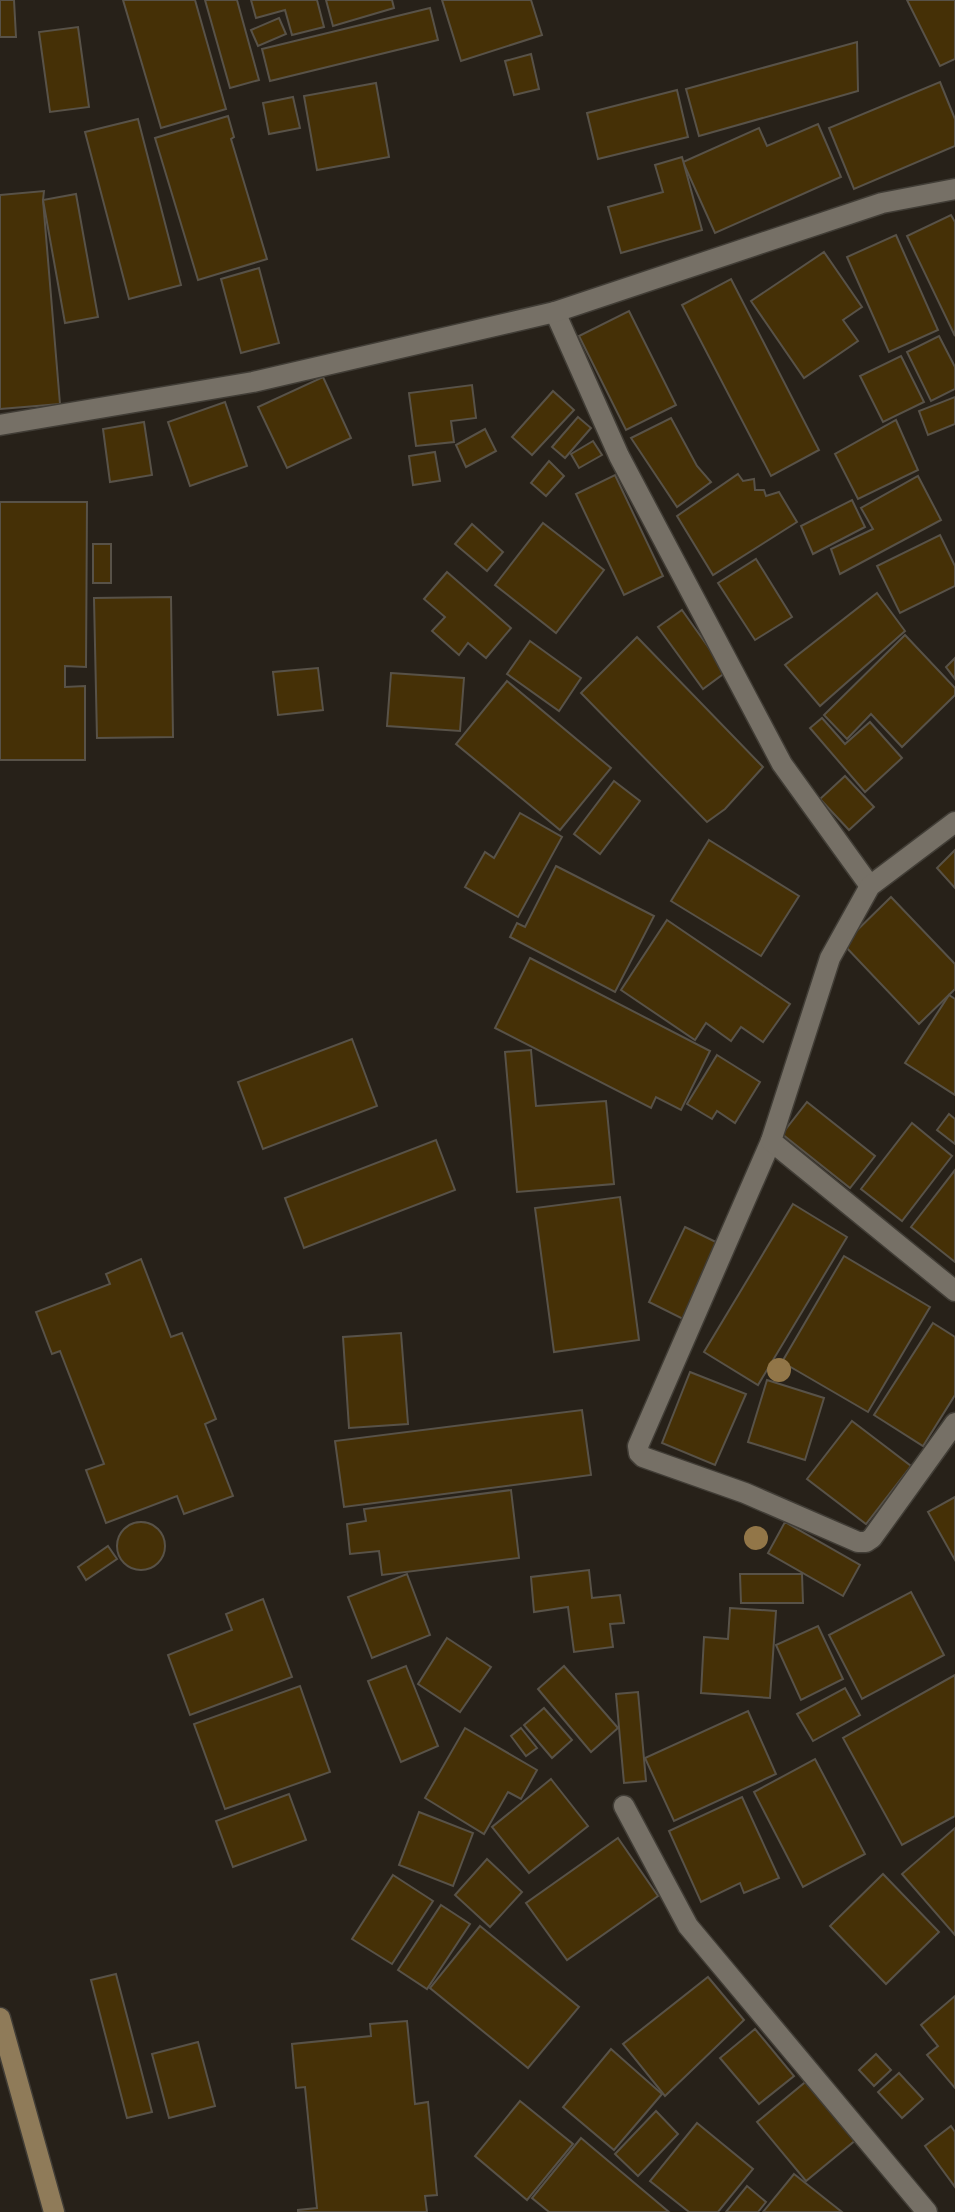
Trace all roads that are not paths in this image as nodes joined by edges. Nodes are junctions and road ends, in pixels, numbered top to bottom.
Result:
1 (955, 189) edge
2 (555, 312) junction
3 (0, 425) edge
4 (955, 822) edge
5 (870, 886) junction
6 (771, 1141) junction
7 (955, 1291) edge
8 (955, 1423) edge
9 (624, 1806) dead end
10 (0, 2018) edge
11 (54, 2212) edge
12 (927, 2212) edge

1 - 2 street
2 - 3 street
2 - 5 street
4 - 5 street
5 - 6 street
6 - 7 street
6 - 8 street
9 - 12 street
10 - 11 main road

